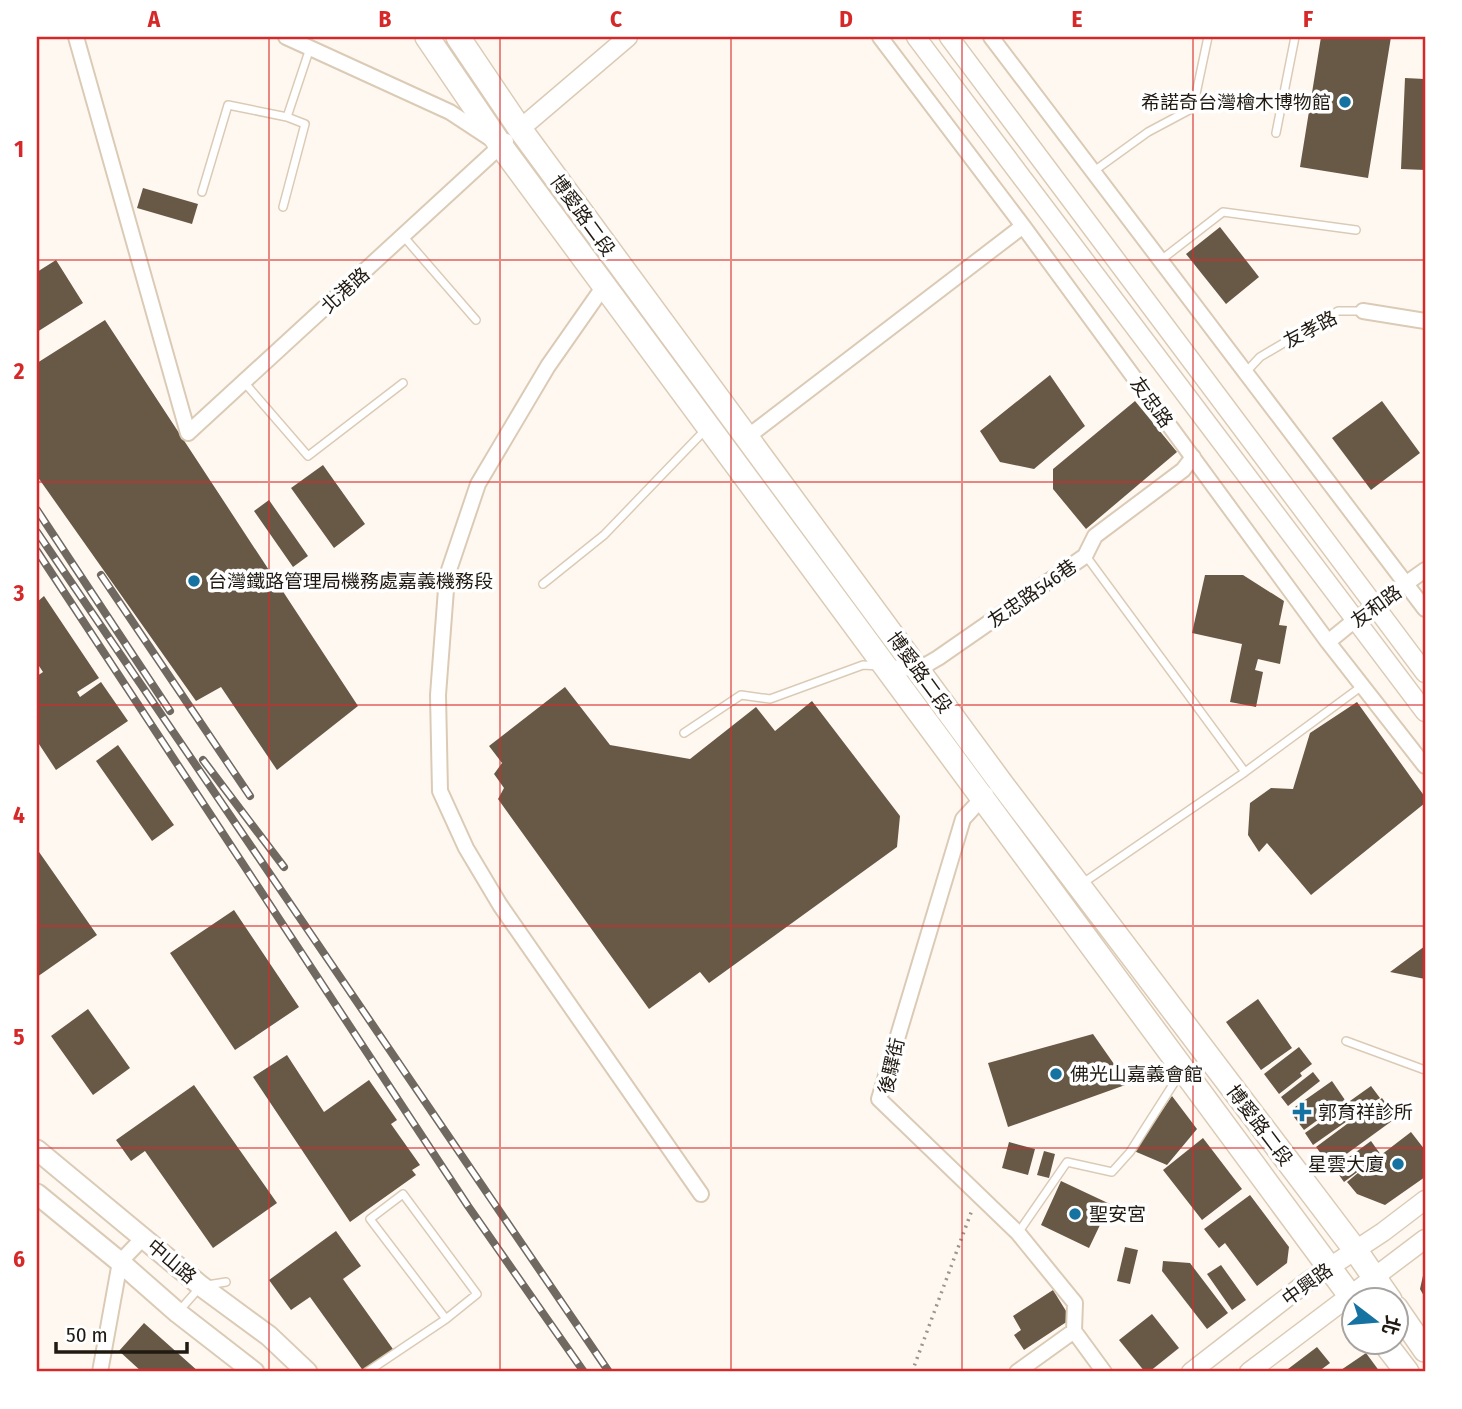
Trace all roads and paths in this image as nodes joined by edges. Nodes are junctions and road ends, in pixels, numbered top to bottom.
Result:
1 (76, 37) edge
2 (286, 37) edge
3 (427, 37) edge
4 (458, 37) edge
5 (628, 37) edge
6 (880, 37) edge
7 (916, 37) edge
8 (948, 37) edge
9 (991, 37) edge
10 (1208, 37) edge
11 (1295, 37) edge
12 (310, 48) junction
13 (287, 117) junction
14 (520, 129) junction
15 (1276, 133) dead end
16 (501, 146) junction
17 (1094, 171) junction
18 (202, 192) dead end
19 (283, 208) dead end
20 (1023, 226) junction
21 (1356, 230) dead end
22 (404, 237) junction
23 (1160, 261) junction
24 (604, 286) junction
25 (1363, 311) joint
26 (476, 320) dead end
27 (1425, 321) edge
28 (1245, 372) junction
29 (244, 382) junction
30 (403, 383) dead end
31 (709, 425) junction
32 (746, 438) junction
33 (1193, 457) junction
34 (1085, 556) junction
35 (1425, 570) edge
36 (542, 584) dead end
37 (1406, 584) junction
38 (1375, 606) junction
39 (1425, 610) edge
40 (1355, 620) junction
41 (1328, 642) junction
42 (884, 667) junction
43 (919, 668) junction
44 (1425, 673) edge
45 (1363, 685) junction
46 (1425, 712) edge
47 (684, 733) dead end
48 (1425, 766) edge
49 (1245, 772) junction
50 (1001, 783) junction
51 (981, 798) junction
52 (1080, 885) junction
53 (1346, 1041) dead end
54 (1183, 1068) junction
55 (1425, 1070) edge
56 (37, 1150) edge
57 (59, 1169) junction
58 (37, 1186) edge
59 (37, 1194) edge
60 (701, 1194) dead end
61 (978, 1194) junction
62 (1425, 1200) edge
63 (1018, 1233) junction
64 (144, 1237) junction
65 (1425, 1240) edge
66 (1356, 1251) junction
67 (120, 1262) junction
68 (1328, 1267) junction
69 (1376, 1277) junction
70 (226, 1282) dead end
71 (201, 1286) junction
72 (1342, 1286) edge
73 (1365, 1286) edge
74 (1381, 1286) edge
75 (1340, 1306) edge
76 (178, 1313) junction
77 (446, 1319) junction
78 (1410, 1329) edge
79 (1074, 1331) junction
80 (1425, 1350) edge
81 (1395, 1356) edge
82 (100, 1372) edge
83 (254, 1372) edge
84 (307, 1372) edge
85 (367, 1372) edge
86 (912, 1372) edge
87 (1017, 1372) edge
88 (1103, 1372) edge
89 (1192, 1372) edge
90 (1249, 1372) edge
91 (1407, 1372) edge

1 - 29 street, 北港路
2 - 12 street
3 - 16 main road, 博愛路二段
4 - 14 main road, 博愛路二段
5 - 14 street, 北港路
6 - 20 street, 友忠路
7 - 40 street, 友忠路
8 - 38 street
9 - 17 street
10 - 17 lane
11 - 15 lane
12 - 13 lane
12 - 16 street
13 - 18 lane
13 - 19 lane
14 - 16 street, 北港路
14 - 32 main road, 博愛路二段
16 - 22 street, 北港路
16 - 24 main road, 博愛路二段
17 - 23 street
20 - 32 street
20 - 33 street, 友忠路
21 - 23 lane
22 - 26 lane
22 - 29 street, 北港路
23 - 28 street
24 - 31 main road, 博愛路二段
24 - 60 street
25 - 27 street, 友孝路
25 - 28 lane, 友孝路
28 - 37 street
29 - 30 lane
31 - 36 lane
31 - 42 main road, 博愛路二段
32 - 43 main road, 博愛路二段
33 - 34 street, 友忠路546巷
33 - 41 street, 友忠路
34 - 43 street, 友忠路546巷
34 - 49 lane
35 - 37 street, 友和路
37 - 38 street, 友和路
37 - 39 street
38 - 40 street, 友和路
38 - 44 street
40 - 41 street, 友和路
40 - 46 street, 友忠路
41 - 45 street, 友忠路
42 - 43 street
42 - 47 lane
42 - 51 main road, 博愛路二段
43 - 50 main road, 博愛路二段
45 - 48 street, 友忠路
45 - 49 lane
49 - 52 lane
50 - 51 street, 後驛街
50 - 52 main road, 博愛路二段
51 - 54 main road, 博愛路二段
51 - 61 street, 後驛街
52 - 66 main road, 博愛路二段
53 - 55 lane
54 - 63 lane
54 - 68 main road, 博愛路二段
56 - 57 main road, 中山路
57 - 58 main road
57 - 64 main road, 中山路
59 - 67 main road, 中山路
61 - 63 street, 後驛街
61 - 86 path
62 - 66 street, 中興路
63 - 79 street, 後驛街
64 - 67 street
64 - 71 main road, 中山路
65 - 69 street, 中興路
66 - 68 street, 中興路
66 - 69 main road, 博愛路二段
67 - 76 main road, 中山路
67 - 82 street
68 - 72 main road, 博愛路二段
68 - 89 street, 中興路
69 - 73 street, 中興路
69 - 74 main road, 博愛路二段
70 - 71 lane
71 - 76 lane
71 - 84 main road, 中山路
75 - 90 street, 中興路
76 - 83 main road, 中山路
77 - 77 lane
77 - 85 lane
78 - 80 main road
79 - 87 street
79 - 88 street
81 - 91 main road

